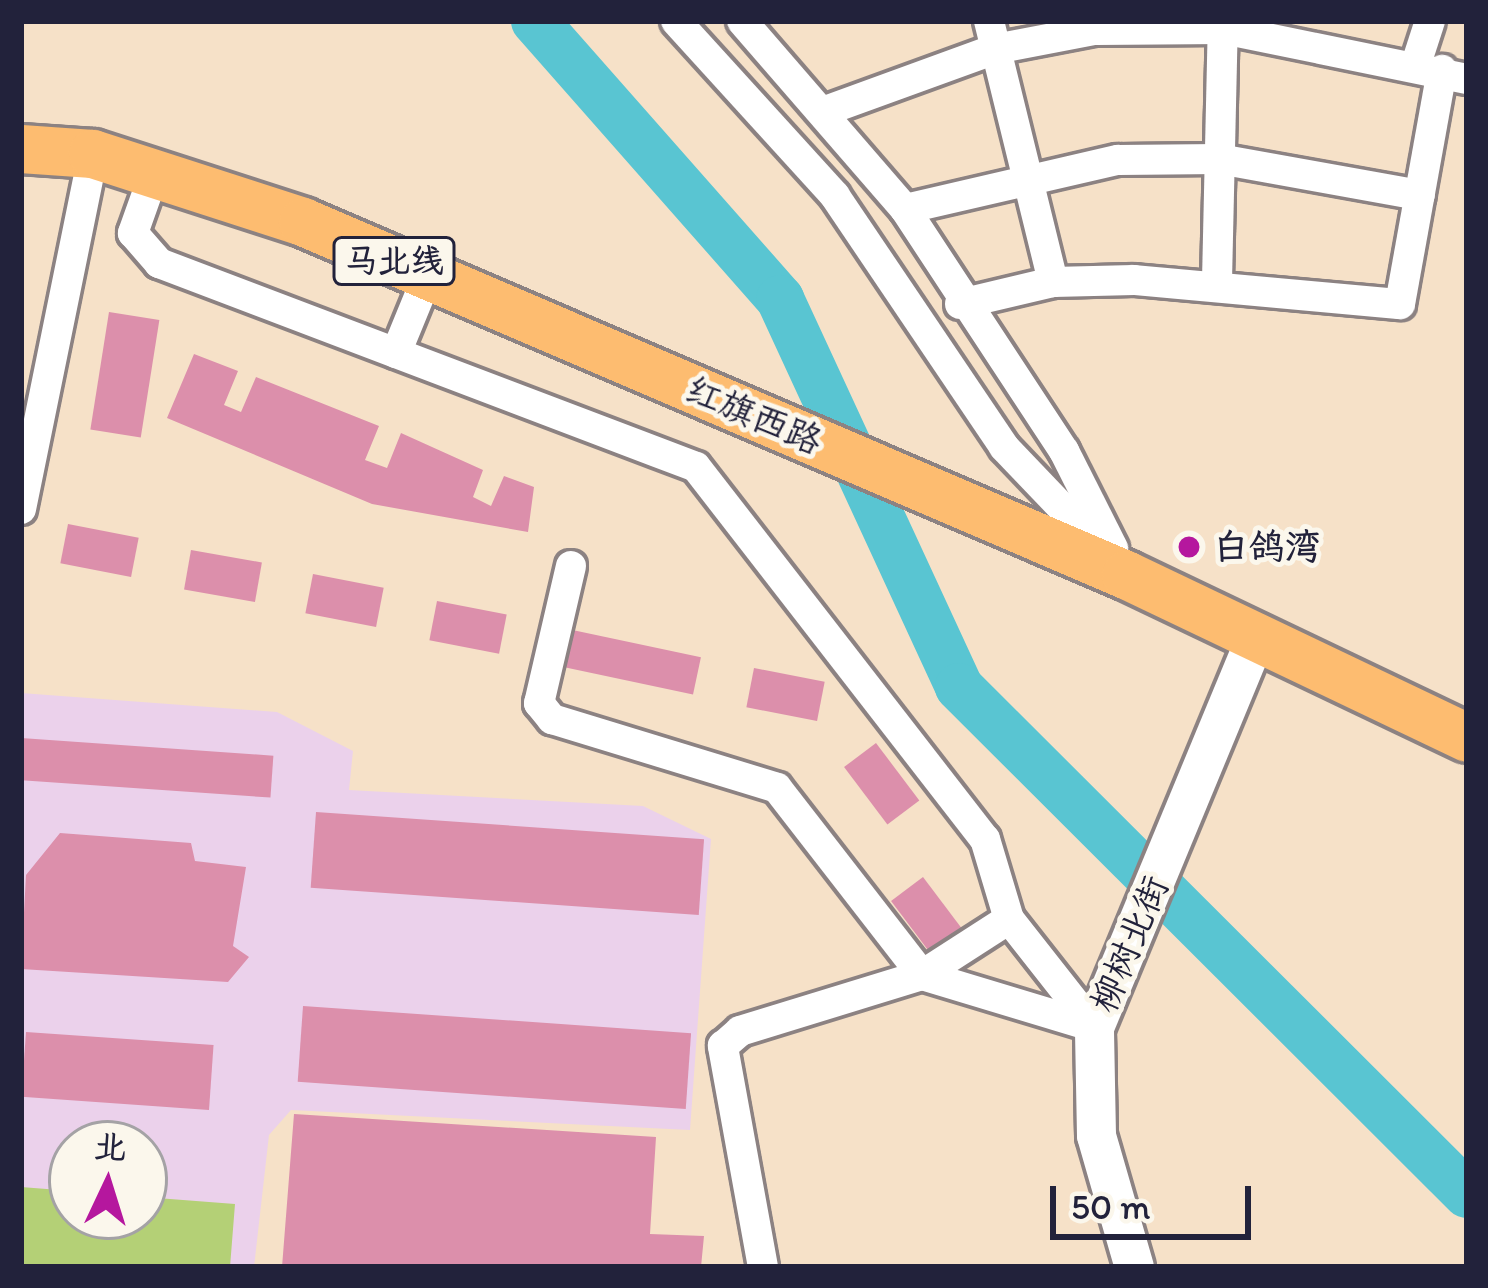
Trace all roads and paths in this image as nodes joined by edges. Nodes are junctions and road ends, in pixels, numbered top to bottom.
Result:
1 (676, 21) edge
2 (742, 21) edge
3 (1430, 21) edge
4 (1223, 25) edge
5 (992, 35) edge
6 (1442, 71) edge
7 (826, 111) junction
8 (21, 148) edge
9 (93, 154) junction
10 (1219, 160) junction
11 (154, 173) junction
12 (1023, 176) junction
13 (1420, 194) junction
14 (905, 208) junction
15 (428, 275) junction
16 (1217, 281) junction
17 (1053, 282) junction
18 (960, 304) junction
19 (396, 353) junction
20 (21, 509) edge
21 (571, 566) dead end
22 (1126, 575) junction
23 (1257, 633) junction
24 (1467, 738) edge
25 (1009, 919) junction
26 (922, 974) junction
27 (1094, 1027) junction
28 (764, 1267) edge
29 (1134, 1267) edge

1 - 22 street
2 - 7 street
3 - 6 street
4 - 5 street
4 - 6 street
4 - 10 street
5 - 7 street
5 - 12 street
6 - 13 street
7 - 14 street
8 - 9 main road, 红旗西路 / 马北线
9 - 11 main road, 红旗西路 / 马北线
9 - 20 street
10 - 12 street
10 - 13 street
10 - 16 street
11 - 15 main road, 红旗西路 / 马北线
11 - 19 street
12 - 14 street
12 - 17 street
13 - 16 street
14 - 18 street
15 - 19 street
15 - 22 main road, 红旗西路 / 马北线
16 - 17 street
17 - 18 street
18 - 22 street
19 - 25 street
21 - 26 street
22 - 23 main road, 红旗西路
23 - 24 main road, 红旗西路
23 - 27 street, 柳树北街
25 - 26 street
25 - 27 street
26 - 27 street
26 - 28 street
27 - 29 street, 柳树北街

